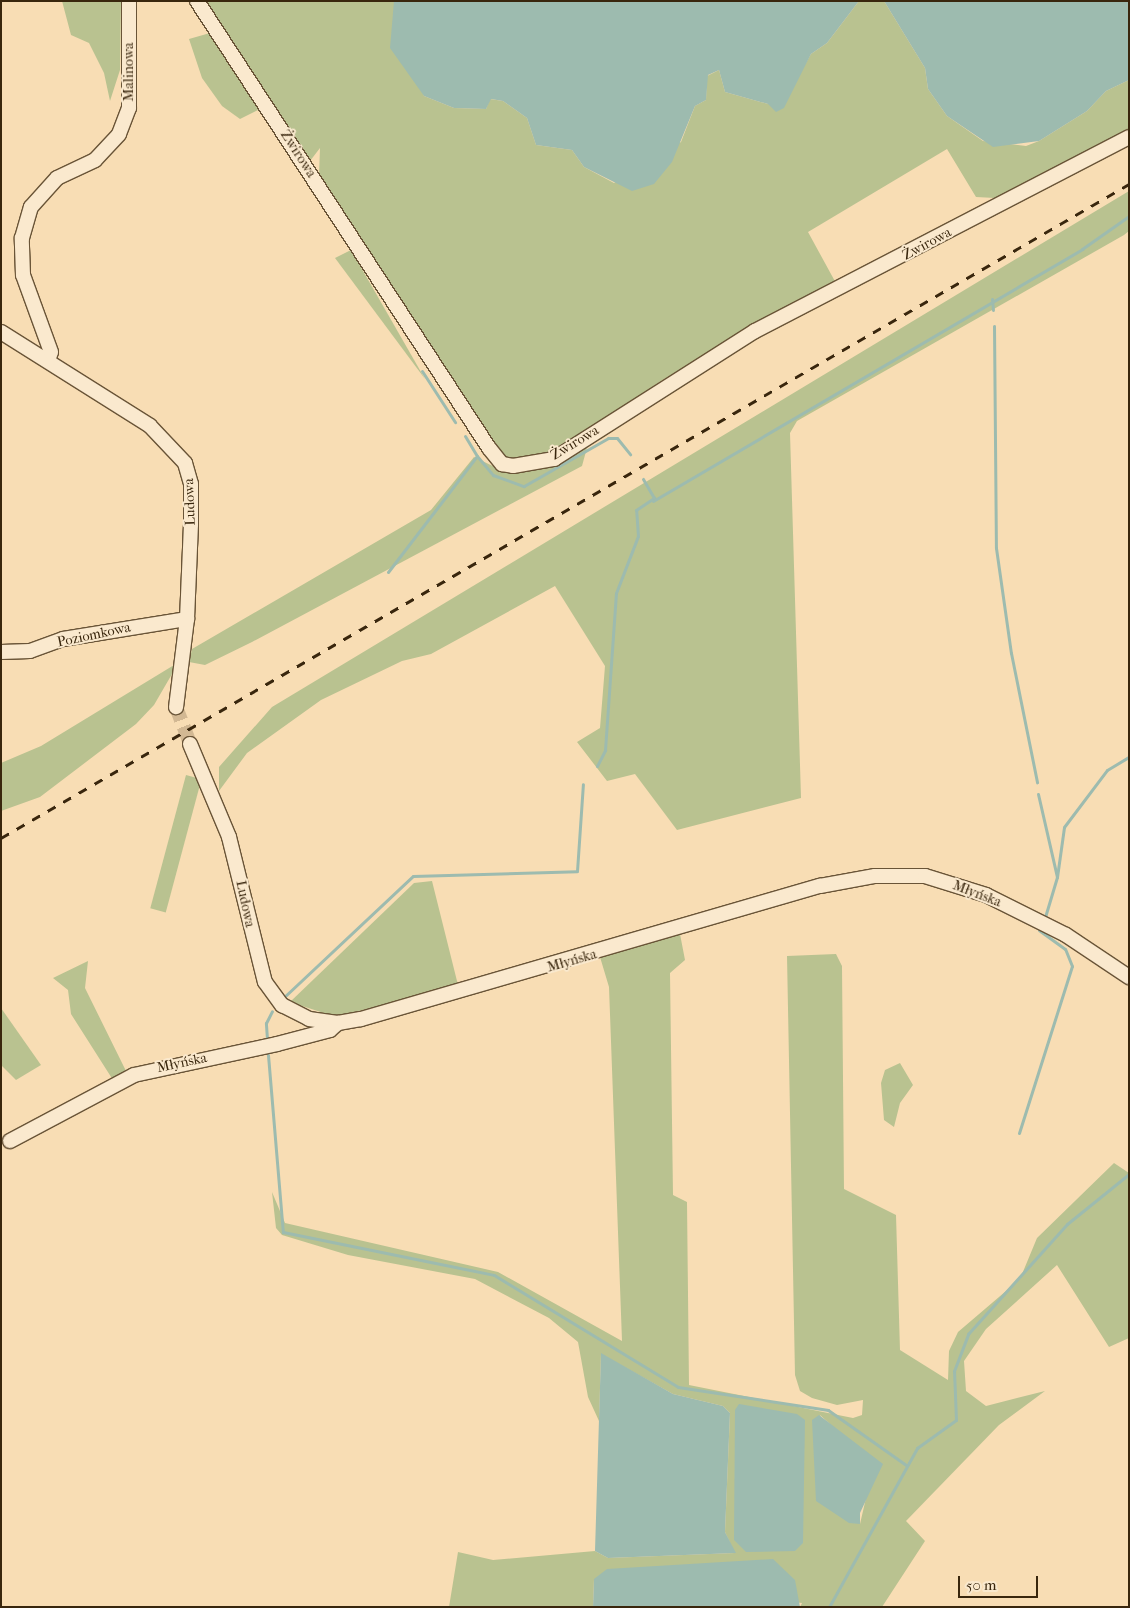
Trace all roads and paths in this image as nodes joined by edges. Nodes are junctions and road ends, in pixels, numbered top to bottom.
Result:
1 (129, 1) edge
2 (197, 1) edge
3 (1129, 138) edge
4 (1, 332) edge
5 (48, 361) junction
6 (187, 619) junction
7 (1, 652) edge
8 (176, 708) tunnel mouth
9 (190, 744) tunnel mouth
10 (1129, 977) edge
11 (338, 1023) junction
12 (10, 1140) dead end

1 - 5 street, Malinowa
2 - 3 street, Żwirowa
4 - 5 street, Ludowa
5 - 6 street, Ludowa
6 - 7 street, Poziomkowa
6 - 8 street, Ludowa
9 - 11 street, Ludowa
10 - 11 street, Młyńska
11 - 12 street, Młyńska

